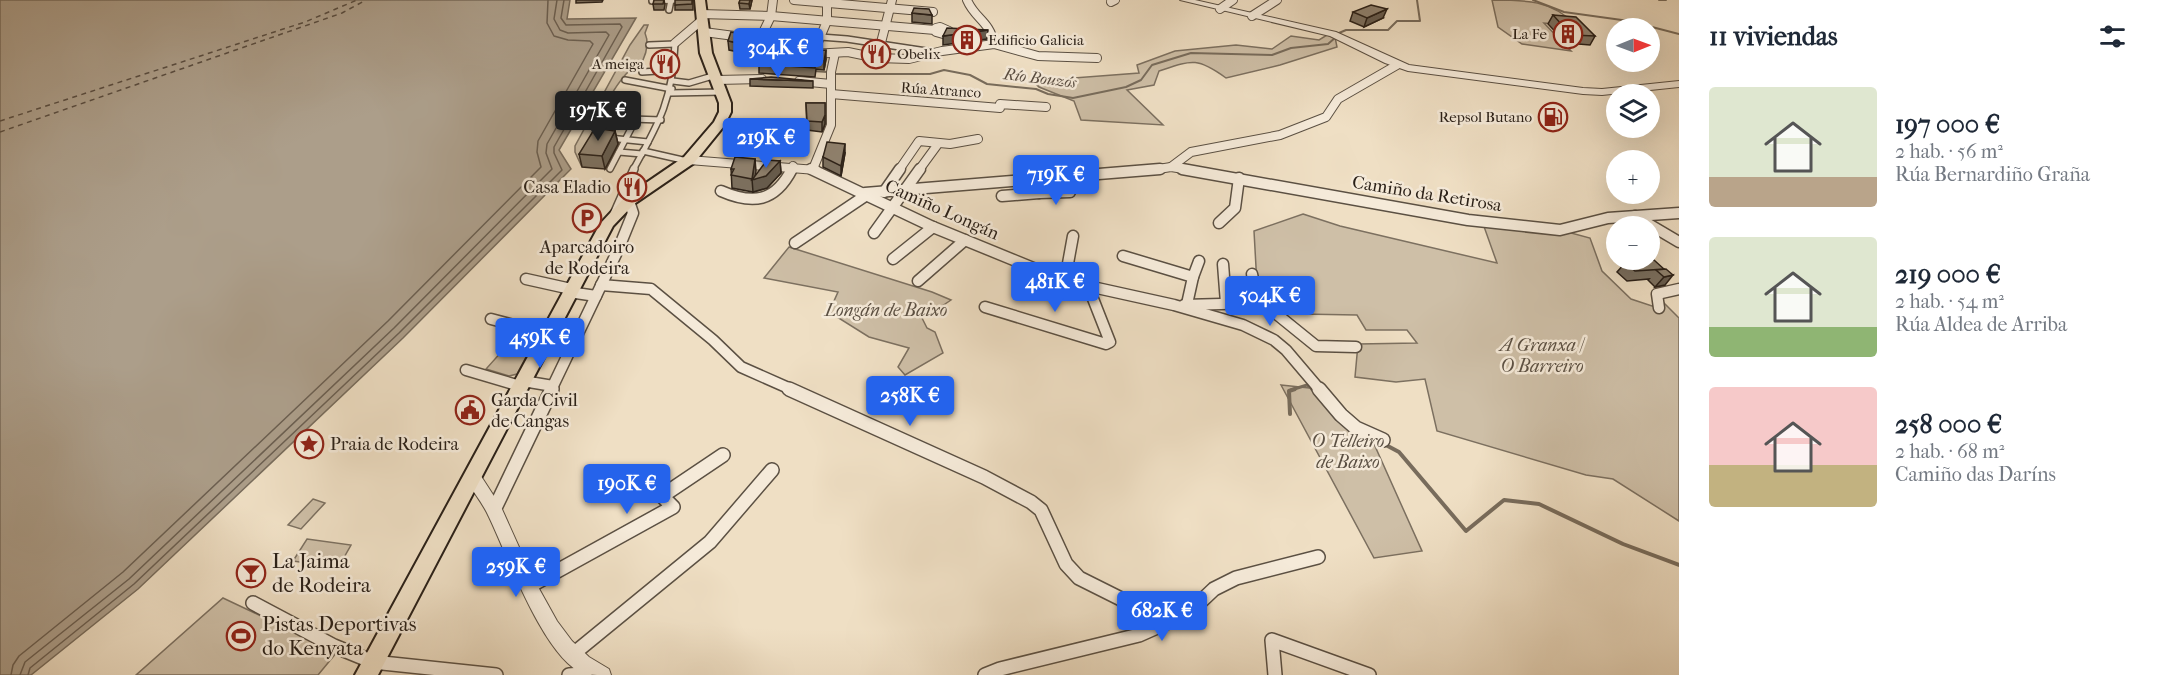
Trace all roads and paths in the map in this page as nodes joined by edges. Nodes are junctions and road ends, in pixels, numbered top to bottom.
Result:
1 (671, 0) edge
2 (677, 0) edge
3 (700, 0) edge
4 (774, 0) edge
5 (794, 0) edge
6 (892, 0) edge
7 (926, 0) edge
8 (967, 0) edge
9 (1188, 0) edge
10 (1233, 0) edge
11 (1277, 0) edge
12 (652, 1) edge
13 (827, 1) edge
14 (891, 9) junction
15 (1220, 9) junction
16 (669, 10) dead end
17 (650, 11) dead end
18 (933, 12) junction
19 (771, 16) junction
20 (1252, 16) junction
21 (827, 21) junction
22 (702, 22) junction
23 (886, 26) junction
24 (939, 30) junction
25 (961, 32) edge
26 (984, 33) edge
27 (993, 33) junction
28 (781, 34) dead end
29 (820, 37) junction
30 (675, 43) junction
31 (994, 44) junction
32 (649, 45) dead end
33 (881, 45) junction
34 (804, 52) edge
35 (835, 52) junction
36 (932, 53) junction
37 (813, 54) junction
38 (877, 58) junction
39 (1097, 58) dead end
40 (1397, 65) junction
41 (674, 70) junction
42 (662, 71) junction
43 (642, 72) dead end
44 (625, 80) dead end
45 (772, 80) edge
46 (788, 80) edge
47 (674, 81) junction
48 (718, 83) junction
49 (831, 84) junction
50 (1679, 84) edge
51 (661, 88) junction
52 (671, 91) junction
53 (831, 94) junction
54 (1046, 107) dead end
55 (602, 118) dead end
56 (636, 119) junction
57 (661, 120) junction
58 (601, 137) edge
59 (626, 139) junction
60 (978, 140) dead end
61 (648, 142) junction
62 (938, 144) junction
63 (619, 152) junction
64 (642, 153) junction
65 (688, 161) junction
66 (793, 166) junction
67 (1171, 166) junction
68 (610, 169) dead end
69 (813, 169) junction
70 (1239, 178) junction
71 (1034, 180) junction
72 (721, 191) dead end
73 (905, 191) junction
74 (884, 192) junction
75 (1070, 192) dead end
76 (866, 194) junction
77 (1039, 194) junction
78 (1002, 196) dead end
79 (629, 201) junction
80 (892, 207) junction
81 (1679, 213) edge
82 (614, 214) junction
83 (1635, 216) edge
84 (1606, 218) edge
85 (1219, 223) dead end
86 (933, 227) junction
87 (1660, 231) edge
88 (874, 234) dead end
89 (1073, 236) dead end
90 (965, 240) junction
91 (1679, 242) edge
92 (795, 243) dead end
93 (1123, 256) dead end
94 (893, 259) dead end
95 (1199, 261) dead end
96 (1223, 264) dead end
97 (1252, 274) dead end
98 (1193, 277) junction
99 (526, 279) dead end
100 (1065, 280) junction
101 (918, 281) dead end
102 (601, 285) junction
103 (1089, 286) junction
104 (1679, 288) edge
105 (570, 291) junction
106 (596, 296) junction
107 (1226, 303) junction
108 (1258, 303) junction
109 (1187, 304) junction
110 (1174, 305) junction
111 (986, 307) dead end
112 (1659, 308) dead end
113 (490, 319) dead end
114 (547, 334) junction
115 (1356, 347) dead end
116 (466, 370) dead end
117 (522, 383) junction
118 (553, 386) junction
119 (1383, 440) dead end
120 (723, 455) dead end
121 (772, 470) dead end
122 (473, 477) junction
123 (494, 510) junction
124 (1318, 557) dead end
125 (530, 586) junction
126 (253, 603) dead end
127 (1150, 629) junction
128 (572, 655) junction
129 (370, 669) edge
130 (443, 672) edge
131 (584, 674) edge
132 (496, 675) edge
133 (985, 675) edge
134 (1275, 675) edge
135 (1368, 675) edge

1 - 2 street
1 - 12 street
1 - 16 street
3 - 22 main road
4 - 19 street
5 - 13 street
6 - 14 street
7 - 18 street
8 - 27 street
9 - 15 street
10 - 15 street
11 - 20 street
12 - 17 street
13 - 14 street
13 - 21 street
14 - 18 street
14 - 23 street
15 - 20 street
18 - 24 street
19 - 21 street
19 - 22 street
19 - 22 street
20 - 40 street
21 - 23 street
21 - 29 street
22 - 30 street
22 - 48 main road
23 - 24 street
23 - 33 street
24 - 25 street
24 - 36 street
26 - 27 street
27 - 31 street
28 - 29 street
29 - 33 street
29 - 37 street
30 - 32 street
30 - 41 street
31 - 36 street
31 - 39 street
33 - 36 street
33 - 38 street
34 - 37 street
35 - 37 street
35 - 38 street
35 - 49 street
36 - 38 street
40 - 50 street
40 - 67 street
41 - 42 street
41 - 47 street
42 - 43 street
42 - 51 street
44 - 51 street
45 - 48 street
46 - 49 street
47 - 48 street
47 - 52 street
48 - 52 street
48 - 65 main road
49 - 53 street
51 - 52 street
52 - 57 street
53 - 54 street, Rúa Atranco
53 - 69 street
55 - 56 street
56 - 57 street
56 - 59 street
57 - 61 street
58 - 59 street
59 - 61 street
59 - 63 street
60 - 62 street
61 - 64 street
62 - 73 street
62 - 74 street
63 - 64 street
63 - 68 street
64 - 65 street
64 - 82 street
65 - 66 street, Camiño Longán
65 - 79 main road
66 - 69 street, Camiño Longán
66 - 72 street
67 - 70 street, Camiño da Retirosa
67 - 71 street
69 - 76 street, Camiño Longán
70 - 84 street, Camiño da Retirosa
70 - 85 street
71 - 73 street
71 - 77 street
73 - 74 street
73 - 80 street
74 - 76 street
75 - 77 street
76 - 80 street, Camiño Longán
76 - 92 street
77 - 78 street
79 - 82 main road
79 - 102 street
80 - 86 street, Camiño Longán
80 - 88 street
81 - 83 street, Camiño da Retirosa
82 - 105 main road
86 - 90 street, Camiño Longán
86 - 94 street
87 - 91 street
89 - 100 street
90 - 100 street, Camiño Longán
90 - 101 street
93 - 98 street
95 - 98 street
96 - 107 street
97 - 108 street
98 - 109 street
99 - 105 street
100 - 103 street, Camiño Longán
102 - 106 street
102 - 127 street
103 - 110 street, Camiño Longán
103 - 111 street
104 - 112 street
105 - 106 street
105 - 114 main road
106 - 118 street
107 - 108 street
107 - 109 street
108 - 115 street
109 - 110 street
110 - 119 street, Camiño Longán
113 - 114 street
114 - 117 main road
116 - 117 street
117 - 118 street
117 - 122 main road
118 - 123 street
120 - 125 street
121 - 128 street
122 - 123 street
122 - 129 main road
123 - 125 street
124 - 127 street
125 - 128 street
126 - 129 street
127 - 133 street
128 - 131 street
129 - 130 street
130 - 132 street
134 - 135 street

